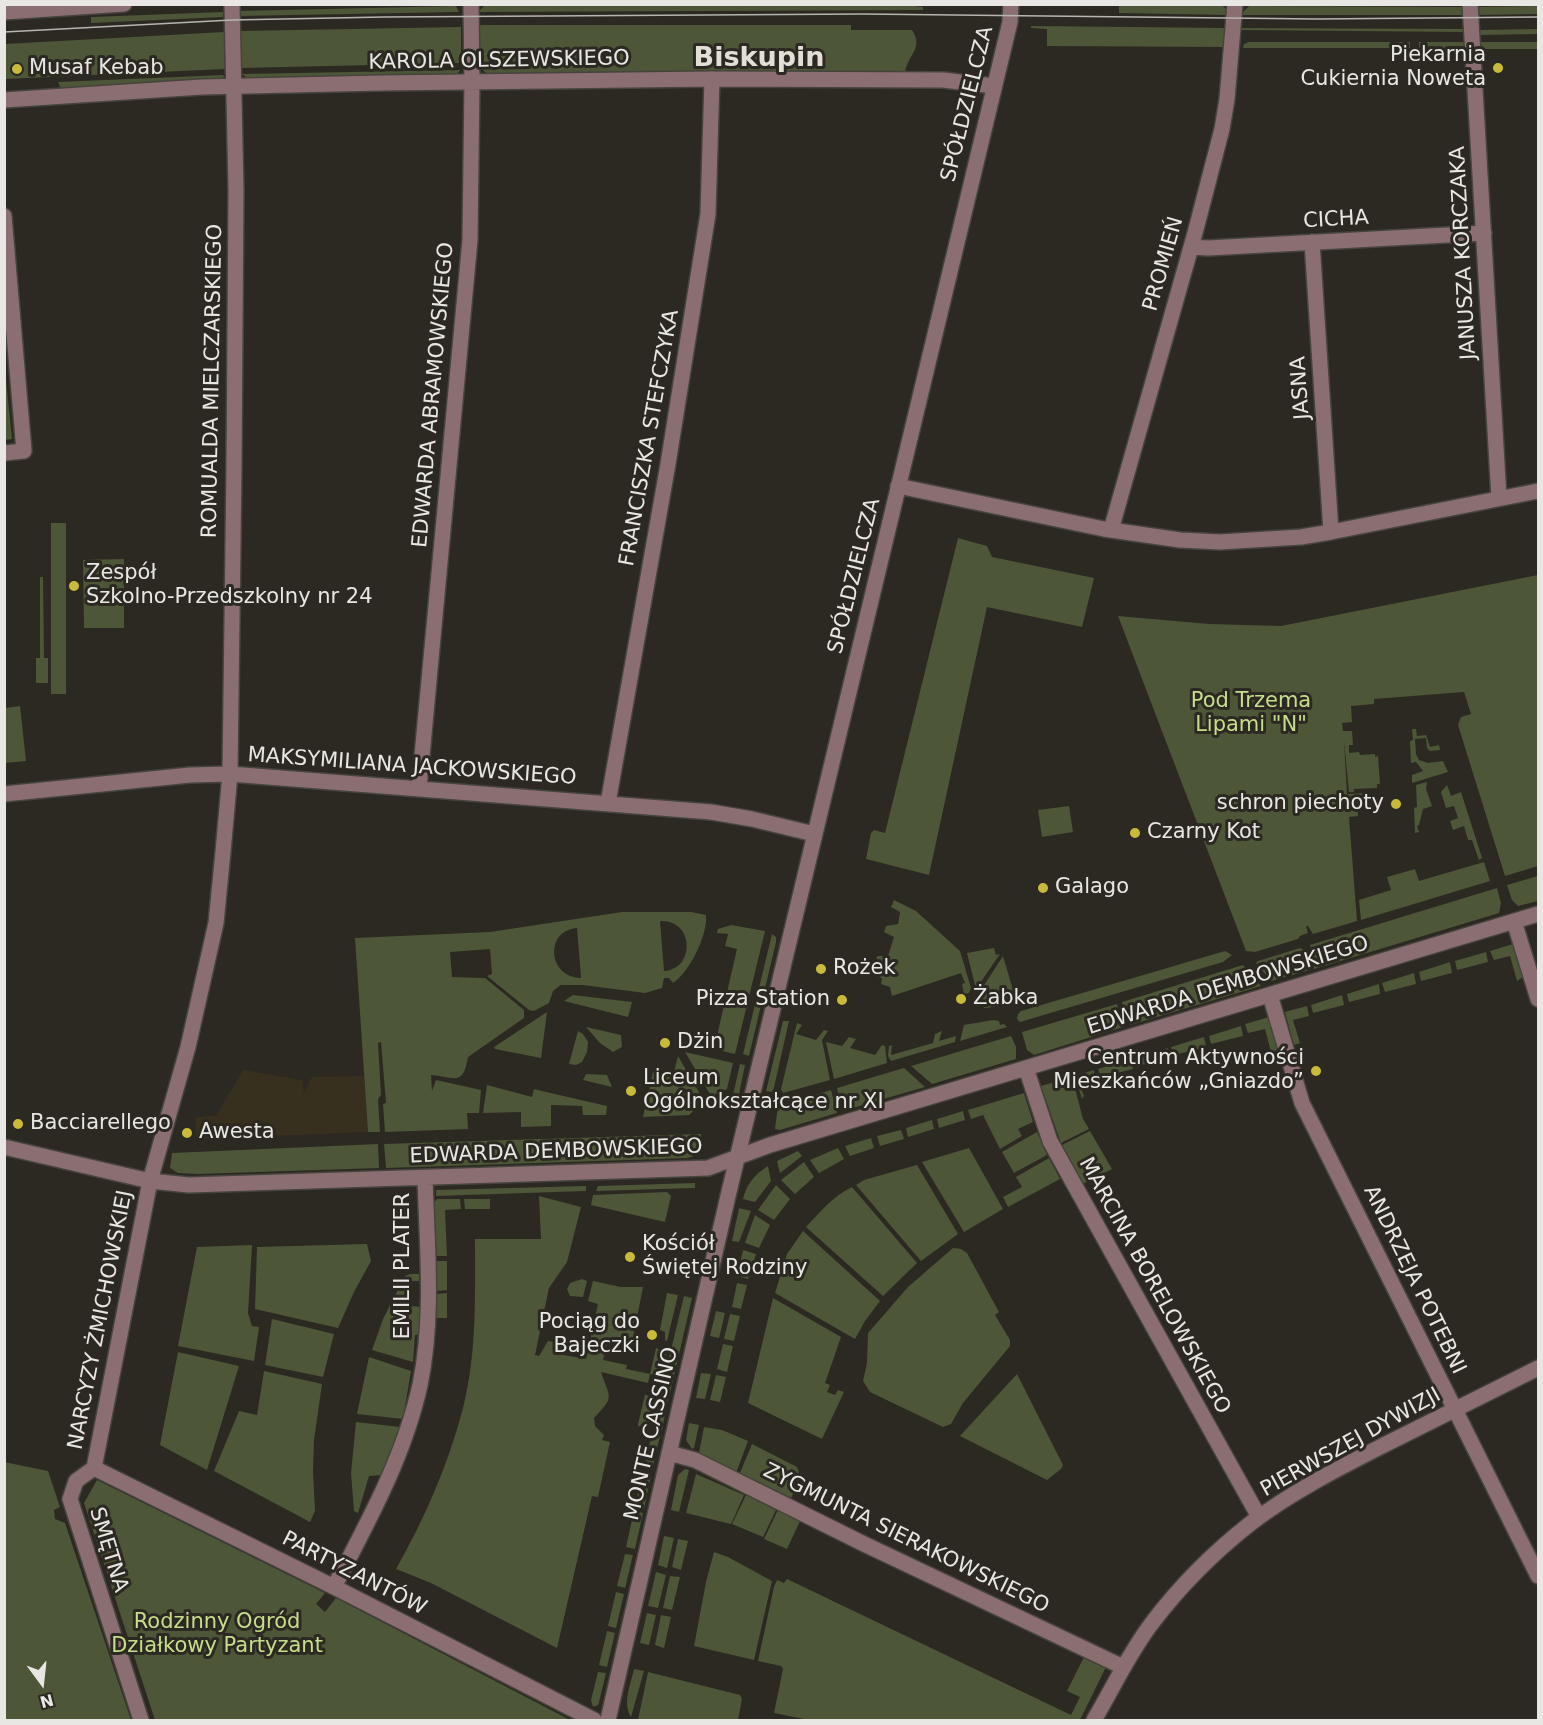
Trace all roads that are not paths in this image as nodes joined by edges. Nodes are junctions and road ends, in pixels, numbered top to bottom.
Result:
1 (124, 4) edge
2 (232, 4) edge
3 (471, 4) edge
4 (1011, 4) edge
5 (1235, 4) edge
6 (1470, 4) edge
7 (72, 6) edge
8 (4, 12) edge
9 (712, 79) junction
10 (472, 82) junction
11 (994, 86) junction
12 (234, 87) junction
13 (4, 100) edge
14 (4, 216) edge
15 (1484, 233) junction
16 (1312, 242) junction
17 (1191, 247) junction
18 (4, 453) edge
19 (898, 486) junction
20 (1539, 491) edge
21 (1499, 498) junction
22 (1111, 530) junction
23 (1331, 532) junction
24 (230, 774) junction
25 (419, 788) junction
26 (4, 794) edge
27 (608, 803) junction
28 (814, 834) junction
29 (1539, 914) edge
30 (1514, 921) junction
31 (1270, 995) junction
32 (1539, 999) edge
33 (1026, 1068) junction
34 (4, 1147) edge
35 (737, 1158) junction
36 (425, 1178) junction
37 (150, 1180) junction
38 (1539, 1368) edge
39 (1455, 1409) junction
40 (669, 1453) junction
41 (94, 1468) junction
42 (1259, 1517) junction
43 (1539, 1576) edge
44 (334, 1587) junction
45 (1123, 1667) junction
46 (141, 1720) edge
47 (594, 1720) edge
48 (608, 1720) edge
49 (1094, 1720) edge

1 - 7 street
2 - 12 street, ROMUALDA MIELCZARSKIEGO
3 - 10 street, EDWARDA ABRAMOWSKIEGO
4 - 11 street, SPÓŁDZIELCZA
5 - 17 street, PROMIEŃ
6 - 15 street, JANUSZA KORCZAKA
7 - 8 street
9 - 10 street, KAROLA OLSZEWSKIEGO
9 - 11 street, KAROLA OLSZEWSKIEGO
9 - 27 street, FRANCISZKA STEFCZYKA
10 - 12 street, KAROLA OLSZEWSKIEGO
10 - 25 street, EDWARDA ABRAMOWSKIEGO
11 - 19 street, SPÓŁDZIELCZA
12 - 13 street, KAROLA OLSZEWSKIEGO
12 - 24 street, ROMUALDA MIELCZARSKIEGO
14 - 18 street
15 - 16 street, CICHA
15 - 21 street, JANUSZA KORCZAKA
16 - 17 street, CICHA
16 - 23 street, JASNA
17 - 22 street, PROMIEŃ
19 - 22 street
19 - 28 street, SPÓŁDZIELCZA
20 - 21 street
21 - 23 street
22 - 23 street
24 - 25 street, MAKSYMILIANA JACKOWSKIEGO
24 - 26 street, MAKSYMILIANA JACKOWSKIEGO
24 - 37 street, ROMUALDA MIELCZARSKIEGO
25 - 27 street, MAKSYMILIANA JACKOWSKIEGO
27 - 28 street, MAKSYMILIANA JACKOWSKIEGO
28 - 35 street, SPÓŁDZIELCZA
29 - 30 street, EDWARDA DEMBOWSKIEGO
30 - 31 street, EDWARDA DEMBOWSKIEGO
30 - 32 street
31 - 33 street, EDWARDA DEMBOWSKIEGO
31 - 39 street, ANDRZEJA POTEBNI
33 - 35 street, EDWARDA DEMBOWSKIEGO
33 - 42 street, MARCINA BORELOWSKIEGO
34 - 37 street, EDWARDA DEMBOWSKIEGO
35 - 36 street, EDWARDA DEMBOWSKIEGO
35 - 40 street, MONTE CASSINO
36 - 37 street, EDWARDA DEMBOWSKIEGO
36 - 44 street, EMILII PLATER
37 - 41 street, NARCYZY ŻMICHOWSKIEJ
38 - 39 street, PIERWSZEJ DYWIZJI
39 - 42 street, PIERWSZEJ DYWIZJI
39 - 43 street, ANDRZEJA POTEBNI
40 - 45 street, ZYGMUNTA SIERAKOWSKIEGO
40 - 48 street, MONTE CASSINO
41 - 44 street, PARTYZANTÓW
41 - 46 street, SMĘTNA
42 - 45 street, PIERWSZEJ DYWIZJI
44 - 47 street, PARTYZANTÓW
45 - 49 street, PIERWSZEJ DYWIZJI

